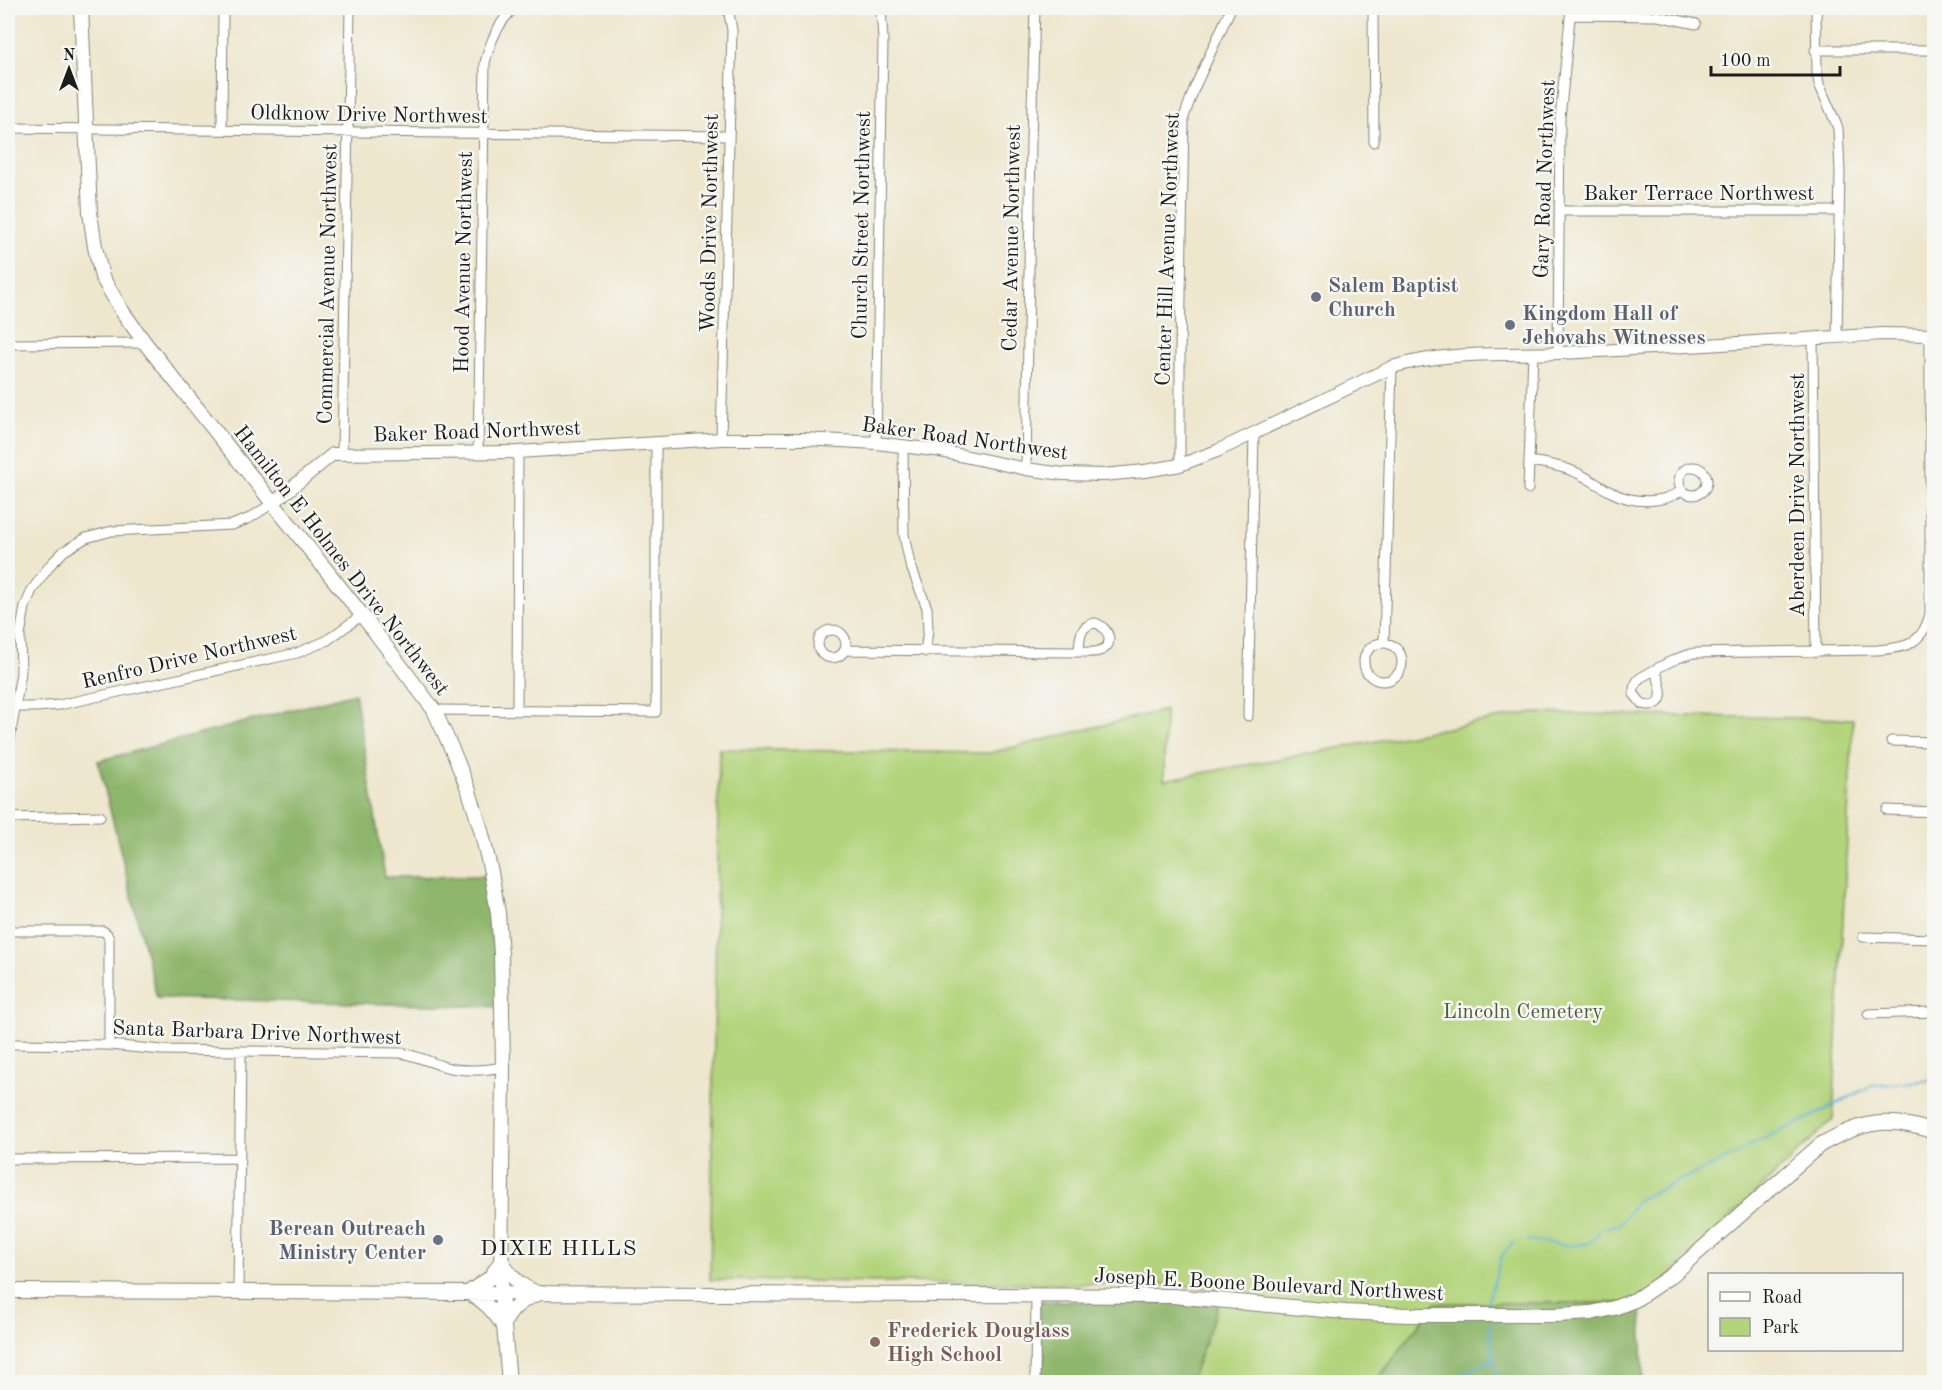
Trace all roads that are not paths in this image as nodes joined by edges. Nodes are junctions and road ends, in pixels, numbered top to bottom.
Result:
1 (81, 8) edge
2 (223, 8) edge
3 (350, 8) edge
4 (514, 8) edge
5 (728, 8) edge
6 (881, 8) edge
7 (1035, 8) edge
8 (1231, 8) edge
9 (1373, 8) edge
10 (1816, 8) edge
11 (1571, 11) edge
12 (1696, 24) dead end
13 (1815, 50) junction
14 (1935, 50) edge
15 (8, 128) edge
16 (86, 129) junction
17 (222, 130) junction
18 (348, 132) junction
19 (484, 133) junction
20 (729, 136) junction
21 (1374, 142) dead end
22 (1560, 211) junction
23 (1839, 211) junction
24 (1932, 335) edge
25 (1838, 337) junction
26 (1813, 338) junction
27 (145, 343) junction
28 (8, 344) edge
29 (1533, 353) junction
30 (1558, 353) junction
31 (1392, 367) junction
32 (1254, 433) junction
33 (721, 439) junction
34 (876, 442) junction
35 (656, 443) junction
36 (903, 446) junction
37 (518, 452) junction
38 (478, 453) junction
39 (342, 454) junction
40 (1529, 461) junction
41 (1180, 465) junction
42 (1026, 469) junction
43 (1528, 489) dead end
44 (1683, 490) dead end
45 (273, 503) junction
46 (362, 615) junction
47 (1384, 643) junction
48 (846, 650) dead end
49 (925, 652) junction
50 (1080, 652) dead end
51 (1816, 652) junction
52 (1655, 670) dead end
53 (14, 707) junction
54 (434, 710) junction
55 (517, 711) junction
56 (1248, 716) dead end
57 (1891, 741) dead end
58 (1935, 742) edge
59 (8, 750) edge
60 (1887, 810) dead end
61 (1935, 812) edge
62 (100, 816) dead end
63 (8, 818) edge
64 (8, 931) edge
65 (1863, 937) dead end
66 (1935, 939) edge
67 (1935, 1012) edge
68 (1868, 1014) dead end
69 (8, 1044) edge
70 (109, 1045) junction
71 (241, 1052) junction
72 (503, 1067) junction
73 (1935, 1132) edge
74 (240, 1158) junction
75 (8, 1159) edge
76 (502, 1260) junction
77 (8, 1291) edge
78 (238, 1291) junction
79 (467, 1293) junction
80 (501, 1293) junction
81 (540, 1294) junction
82 (1036, 1295) junction
83 (503, 1325) junction
84 (509, 1383) edge
85 (1035, 1383) edge

1 - 16 main road, Hamilton E Holmes Drive Northwest
2 - 17 street
3 - 18 street, Commercial Avenue Northwest
4 - 19 street, Hood Avenue Northwest
5 - 20 street, Woods Drive Northwest
6 - 34 street, Church Street Northwest
7 - 42 street, Cedar Avenue Northwest
8 - 41 street, Center Hill Avenue Northwest
9 - 21 street
10 - 13 street
11 - 12 street
11 - 22 street, Gary Road Northwest
13 - 14 street
13 - 23 street
15 - 16 street, Oldknow Drive Northwest
16 - 17 street, Oldknow Drive Northwest
16 - 27 main road, Hamilton E Holmes Drive Northwest
17 - 18 street, Oldknow Drive Northwest
18 - 19 street, Oldknow Drive Northwest
18 - 39 street, Commercial Avenue Northwest
19 - 20 street, Oldknow Drive Northwest
19 - 38 street, Hood Avenue Northwest
20 - 33 street, Woods Drive Northwest
22 - 23 street, Baker Terrace Northwest
22 - 30 street, Gary Road Northwest
23 - 25 street
24 - 25 street, Baker Road Northwest
24 - 51 street
25 - 26 street, Baker Road Northwest
26 - 30 street, Baker Road Northwest
26 - 51 street, Aberdeen Drive Northwest
27 - 28 street
27 - 45 main road, Hamilton E Holmes Drive Northwest
29 - 30 street, Baker Road Northwest
29 - 31 street, Baker Road Northwest
29 - 40 street
31 - 32 street, Baker Road Northwest
31 - 47 street
32 - 41 street, Baker Road Northwest
32 - 56 street
33 - 34 street, Baker Road Northwest
33 - 35 street, Baker Road Northwest
34 - 36 street, Baker Road Northwest
35 - 37 street, Baker Road Northwest
35 - 55 street
36 - 42 street, Baker Road Northwest
36 - 49 street
37 - 38 street, Baker Road Northwest
37 - 55 street
38 - 39 street, Baker Road Northwest
39 - 45 street, Baker Road Northwest
40 - 43 street
40 - 44 street
41 - 42 street, Baker Road Northwest
45 - 46 main road, Hamilton E Holmes Drive Northwest
45 - 53 street, Baker Road Northwest
46 - 53 street, Renfro Drive Northwest
46 - 54 main road, Hamilton E Holmes Drive Northwest
47 - 47 street
48 - 49 street
49 - 50 street
51 - 52 street
53 - 59 street, Baker Road Northwest
54 - 55 street
54 - 72 main road, Hamilton E Holmes Drive Northwest
57 - 58 street
60 - 61 street
62 - 63 street
64 - 70 street
65 - 66 street
67 - 68 street
69 - 70 street, Santa Barbara Drive Northwest
70 - 71 street, Santa Barbara Drive Northwest
71 - 72 street, Santa Barbara Drive Northwest
71 - 74 street
72 - 76 main road, Hamilton E Holmes Drive Northwest
73 - 82 main road, Joseph E. Boone Boulevard Northwest
74 - 75 street
74 - 78 street
76 - 79 main road
76 - 80 main road, Hamilton E Holmes Drive Northwest
76 - 81 main road
77 - 78 main road, Joseph E. Boone Boulevard Northwest
78 - 79 main road, Joseph E. Boone Boulevard Northwest
79 - 80 main road, Joseph E. Boone Boulevard Northwest
79 - 83 main road
80 - 81 main road, Joseph E. Boone Boulevard Northwest
80 - 83 main road, Hamilton E Holmes Drive Northwest
81 - 82 main road, Joseph E. Boone Boulevard Northwest
81 - 83 main road
82 - 85 street
83 - 84 main road, Hamilton E Holmes Drive Northwest

